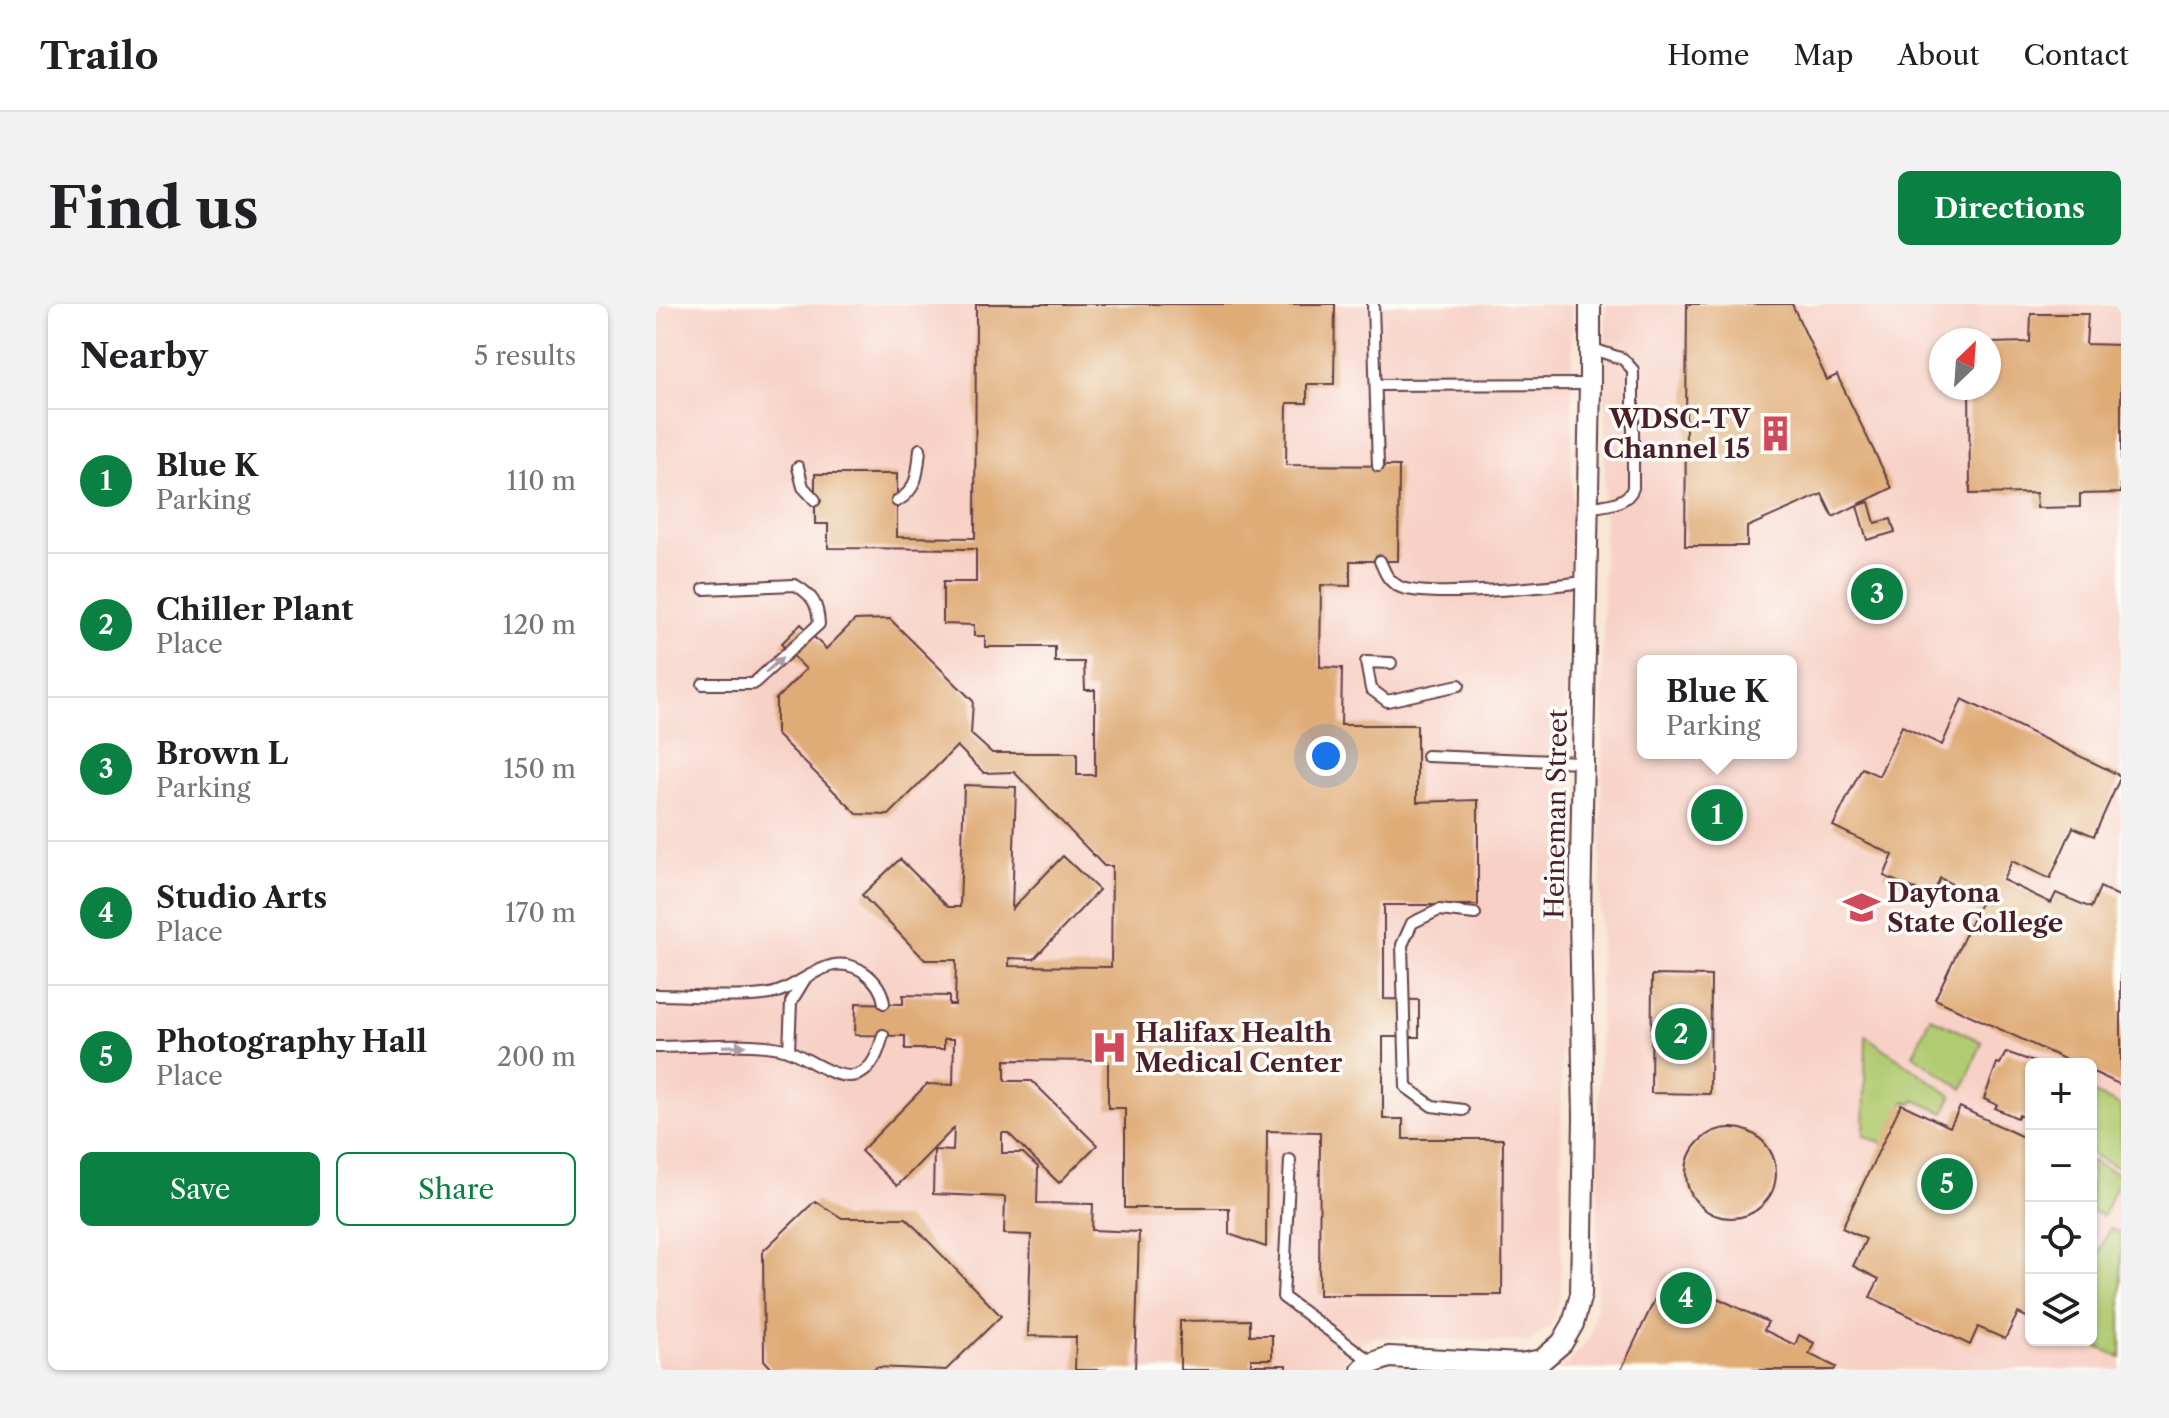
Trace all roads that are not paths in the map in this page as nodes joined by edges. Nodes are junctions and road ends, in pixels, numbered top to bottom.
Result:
1 (1373, 304) edge
2 (1590, 304) edge
3 (1590, 348) junction
4 (1590, 384) junction
5 (1376, 385) junction
6 (920, 449) dead end
7 (1378, 466) dead end
8 (798, 467) dead end
9 (815, 500) dead end
10 (897, 501) dead end
11 (1587, 508) junction
12 (1380, 561) dead end
13 (1585, 582) junction
14 (704, 589) dead end
15 (1391, 663) dead end
16 (703, 684) dead end
17 (1459, 685) dead end
18 (1427, 756) dead end
19 (1583, 762) junction
20 (1475, 914) dead end
21 (807, 977) junction
22 (656, 995) edge
23 (884, 1003) dead end
24 (883, 1035) dead end
25 (656, 1047) edge
26 (789, 1051) junction
27 (1463, 1110) dead end
28 (1290, 1160) dead end
29 (1368, 1366) edge

1 - 5 lane
2 - 3 street, Heineman Street
3 - 4 street, Heineman Street
3 - 11 lane
4 - 5 lane
4 - 11 street, Heineman Street
5 - 7 lane
6 - 10 lane
8 - 9 lane
11 - 13 street, Heineman Street
12 - 13 lane
13 - 19 street, Heineman Street
16 -> 14 lane
15 - 17 lane
18 - 19 lane
19 - 29 street, Heineman Street
20 - 27 lane
21 - 22 lane
21 - 23 lane
21 - 26 lane
24 - 26 lane
25 -> 26 lane
28 - 29 lane

